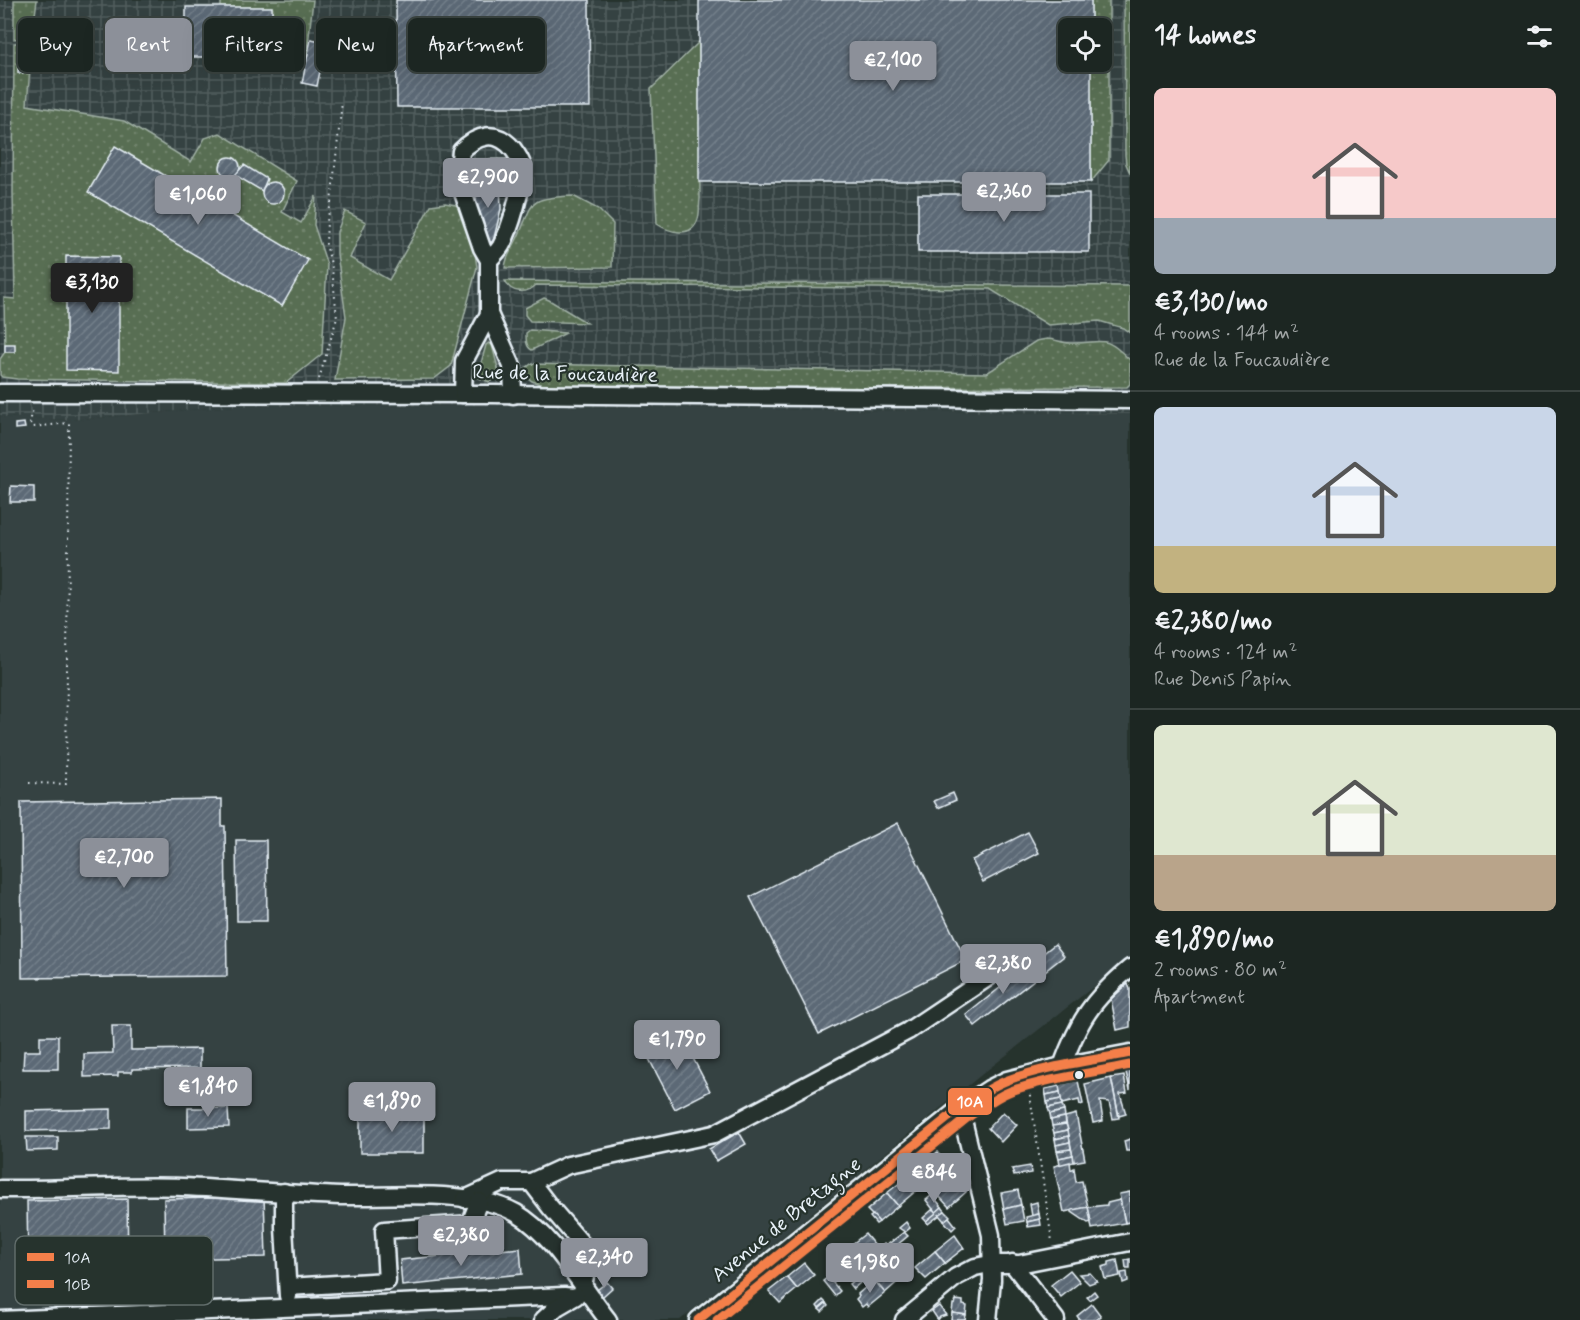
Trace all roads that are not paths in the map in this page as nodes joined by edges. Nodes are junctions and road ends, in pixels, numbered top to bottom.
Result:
1 (458, 169) junction
2 (521, 169) junction
3 (489, 260) junction
4 (489, 314) junction
5 (0, 393) edge
6 (462, 394) junction
7 (513, 395) junction
8 (1130, 400) edge
9 (1130, 968) edge
10 (990, 976) dead end
11 (1130, 1053) edge
12 (1062, 1066) junction
13 (960, 1108) junction
14 (531, 1182) junction
15 (0, 1189) edge
16 (284, 1192) junction
17 (472, 1200) junction
18 (1130, 1242) edge
19 (1012, 1263) junction
20 (990, 1264) junction
21 (288, 1287) junction
22 (580, 1292) junction
23 (289, 1308) junction
24 (603, 1314) edge
25 (0, 1320) edge
26 (543, 1320) edge
27 (698, 1320) edge
28 (904, 1320) edge
29 (988, 1320) edge
30 (1056, 1320) edge

1 - 2 street
1 - 2 street
1 - 3 street
2 - 3 street
3 - 4 street
4 - 6 street
4 - 7 street
5 - 6 street, Rue de la Foucaudière
6 - 7 street, Rue de la Foucaudière
7 - 8 street, Rue de la Foucaudière
9 - 12 street
10 - 14 street
11 - 12 street, Avenue de Bretagne
12 - 13 street, Avenue de Bretagne
13 - 20 street
13 - 27 street, Avenue de Bretagne
14 - 17 street
14 - 22 street
15 - 16 street
16 - 17 street
16 - 21 street
17 - 21 street
17 - 22 street
18 - 19 street
19 - 20 street
19 - 30 street
20 - 28 street
20 - 29 street
21 - 23 street
22 - 23 street
22 - 24 street
22 - 26 street
23 - 25 street

